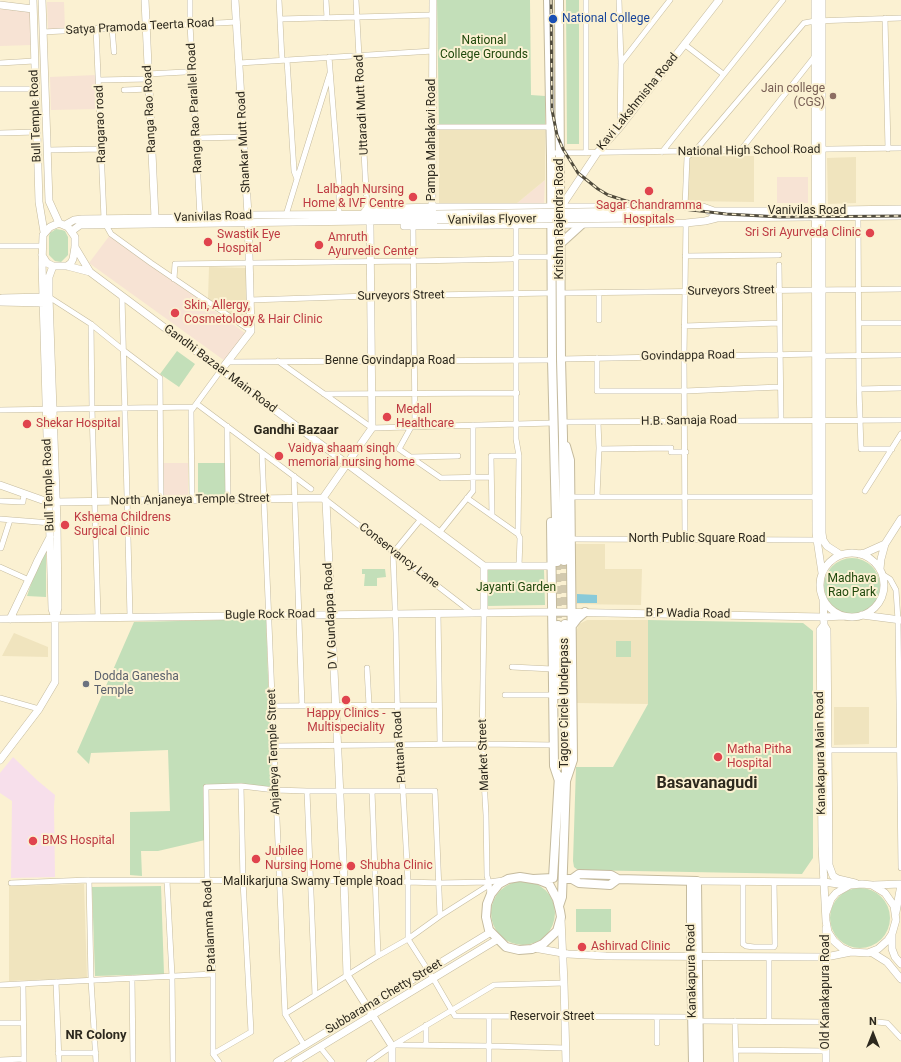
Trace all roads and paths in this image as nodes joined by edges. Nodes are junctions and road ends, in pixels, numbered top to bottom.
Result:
1 (33, 0) edge
2 (42, 0) edge
3 (145, 0) edge
4 (190, 0) edge
5 (235, 0) edge
6 (279, 0) edge
7 (326, 0) edge
8 (356, 0) edge
9 (433, 0) edge
10 (548, 0) edge
11 (559, 0) edge
12 (586, 0) edge
13 (619, 0) edge
14 (670, 0) edge
15 (719, 0) edge
16 (783, 0) edge
17 (815, 0) edge
18 (822, 0) edge
19 (0, 5) edge
20 (33, 9) junction
21 (433, 15) junction
22 (357, 17) junction
23 (327, 18) junction
24 (885, 18) junction
25 (901, 18) edge
26 (280, 19) junction
27 (819, 21) junction
28 (237, 22) junction
29 (190, 24) junction
30 (146, 26) junction
31 (96, 28) junction
32 (112, 28) junction
33 (43, 32) junction
34 (684, 44) junction
35 (433, 51) junction
36 (114, 52) dead end
37 (359, 56) junction
38 (815, 56) junction
39 (330, 58) junction
40 (285, 60) junction
41 (34, 61) junction
42 (0, 63) edge
43 (239, 63) junction
44 (621, 63) junction
45 (185, 72) dead end
46 (330, 73) junction
47 (723, 74) junction
48 (148, 76) junction
49 (99, 80) junction
50 (0, 89) edge
51 (36, 89) junction
52 (149, 89) junction
53 (124, 90) dead end
54 (819, 93) junction
55 (432, 127) junction
56 (551, 127) junction
57 (620, 127) junction
58 (37, 132) junction
59 (0, 133) edge
60 (243, 136) junction
61 (197, 138) junction
62 (888, 148) junction
63 (901, 148) edge
64 (102, 149) junction
65 (48, 150) junction
66 (819, 150) junction
67 (695, 151) junction
68 (740, 151) junction
69 (662, 152) junction
70 (556, 153) junction
71 (586, 153) junction
72 (597, 153) junction
73 (297, 179) junction
74 (552, 207) junction
75 (561, 207) junction
76 (685, 207) junction
77 (901, 209) edge
78 (339, 214) junction
79 (435, 214) junction
80 (715, 214) junction
81 (819, 214) junction
82 (286, 215) junction
83 (901, 216) edge
84 (200, 217) junction
85 (858, 217) junction
86 (155, 218) junction
87 (366, 218) junction
88 (248, 219) junction
89 (105, 222) junction
90 (686, 222) junction
91 (62, 224) junction
92 (551, 224) junction
93 (560, 224) junction
94 (582, 224) junction
95 (413, 225) junction
96 (516, 225) junction
97 (72, 231) junction
98 (44, 232) junction
99 (560, 244) junction
100 (0, 246) edge
101 (42, 246) junction
102 (75, 248) junction
103 (42, 255) junction
104 (779, 255) dead end
105 (685, 256) junction
106 (517, 257) junction
107 (551, 257) junction
108 (370, 260) junction
109 (413, 261) junction
110 (249, 262) junction
111 (779, 265) dead end
112 (53, 266) junction
113 (67, 266) junction
114 (90, 272) junction
115 (174, 279) junction
116 (819, 289) junction
117 (858, 289) junction
118 (901, 289) edge
119 (779, 290) junction
120 (685, 292) junction
121 (552, 293) junction
122 (561, 293) junction
123 (599, 293) junction
124 (516, 294) junction
125 (122, 296) junction
126 (370, 296) junction
127 (415, 296) junction
128 (0, 298) edge
129 (46, 300) junction
130 (250, 300) junction
131 (0, 302) edge
132 (599, 320) dead end
133 (779, 322) junction
134 (859, 323) junction
135 (901, 323) edge
136 (91, 324) junction
137 (684, 326) junction
138 (251, 331) junction
139 (123, 350) junction
140 (780, 354) junction
141 (819, 355) junction
142 (858, 355) junction
143 (901, 355) edge
144 (684, 356) junction
145 (597, 358) junction
146 (516, 360) junction
147 (556, 360) junction
148 (278, 361) junction
149 (371, 361) junction
150 (415, 361) junction
151 (227, 362) junction
152 (221, 370) junction
153 (780, 387) junction
154 (901, 388) edge
155 (859, 389) junction
156 (685, 391) junction
157 (517, 393) junction
158 (324, 394) junction
159 (372, 394) junction
160 (415, 394) junction
161 (196, 405) junction
162 (160, 407) junction
163 (125, 408) junction
164 (54, 409) junction
165 (92, 409) junction
166 (0, 410) edge
167 (46, 410) junction
168 (781, 420) junction
169 (819, 420) junction
170 (861, 420) junction
171 (901, 420) edge
172 (685, 421) junction
173 (563, 422) junction
174 (598, 422) junction
175 (517, 423) junction
176 (553, 423) junction
177 (473, 425) junction
178 (227, 426) junction
179 (413, 427) junction
180 (372, 428) junction
181 (901, 434) edge
182 (563, 437) junction
183 (599, 449) junction
184 (892, 449) junction
185 (686, 452) junction
186 (262, 453) junction
187 (458, 456) dead end
188 (518, 456) junction
189 (410, 457) junction
190 (347, 464) junction
191 (294, 476) junction
192 (491, 477) junction
193 (473, 478) junction
194 (0, 486) edge
195 (311, 489) dead end
196 (865, 491) dead end
197 (24, 494) junction
198 (571, 497) junction
199 (597, 497) junction
200 (685, 497) junction
201 (816, 497) junction
202 (467, 498) junction
203 (264, 499) junction
204 (294, 499) junction
205 (324, 499) junction
206 (192, 500) junction
207 (228, 500) junction
208 (0, 501) edge
209 (126, 501) junction
210 (161, 501) junction
211 (53, 502) junction
212 (94, 502) junction
213 (492, 515) junction
214 (0, 519) edge
215 (421, 519) junction
216 (901, 519) edge
217 (10, 520) junction
218 (51, 523) junction
219 (439, 533) junction
220 (518, 534) junction
221 (51, 536) junction
222 (571, 539) junction
223 (685, 539) junction
224 (819, 540) junction
225 (885, 544) junction
226 (1, 548) dead end
227 (393, 553) junction
228 (859, 554) junction
229 (841, 555) junction
230 (557, 563) junction
231 (484, 566) junction
232 (519, 566) junction
233 (0, 567) edge
234 (881, 571) junction
235 (822, 573) junction
236 (30, 580) junction
237 (823, 598) junction
238 (552, 612) junction
239 (571, 612) junction
240 (585, 612) junction
241 (438, 613) junction
242 (470, 613) junction
243 (484, 613) junction
244 (395, 614) junction
245 (268, 615) junction
246 (300, 615) junction
247 (331, 615) junction
248 (862, 615) junction
249 (844, 616) junction
250 (98, 617) junction
251 (130, 617) junction
252 (55, 618) junction
253 (10, 619) junction
254 (0, 620) edge
255 (899, 620) edge
256 (824, 621) junction
257 (565, 625) junction
258 (512, 667) dead end
259 (367, 668) dead end
260 (552, 669) junction
261 (900, 683) edge
262 (505, 695) dead end
263 (553, 695) junction
264 (0, 698) edge
265 (397, 704) junction
266 (336, 705) junction
267 (369, 705) junction
268 (439, 705) junction
269 (272, 706) junction
270 (302, 706) junction
271 (39, 709) junction
272 (900, 712) edge
273 (440, 744) junction
274 (482, 744) junction
275 (398, 745) junction
276 (554, 745) junction
277 (274, 746) junction
278 (338, 746) junction
279 (828, 750) junction
280 (900, 750) edge
281 (0, 760) edge
282 (562, 781) junction
283 (241, 786) junction
284 (276, 790) junction
285 (307, 791) junction
286 (340, 791) junction
287 (372, 791) junction
288 (403, 791) junction
289 (901, 793) edge
290 (901, 825) edge
291 (901, 853) edge
292 (901, 868) edge
293 (553, 878) junction
294 (562, 878) junction
295 (508, 879) junction
296 (533, 879) junction
297 (88, 880) junction
298 (167, 881) junction
299 (243, 881) junction
300 (279, 881) junction
301 (310, 881) junction
302 (344, 881) junction
303 (376, 881) junction
304 (694, 881) junction
305 (207, 882) junction
306 (408, 882) junction
307 (743, 882) junction
308 (774, 882) junction
309 (824, 882) junction
310 (11, 883) dead end
311 (440, 883) junction
312 (489, 883) junction
313 (858, 884) junction
314 (901, 884) edge
315 (850, 885) junction
316 (872, 885) junction
317 (490, 896) junction
318 (559, 906) junction
319 (826, 913) junction
320 (896, 914) junction
321 (440, 916) junction
322 (561, 917) junction
323 (826, 922) junction
324 (491, 932) junction
325 (892, 934) junction
326 (408, 939) junction
327 (498, 939) junction
328 (534, 948) junction
329 (851, 952) junction
330 (871, 952) junction
331 (563, 953) junction
332 (378, 956) junction
333 (694, 956) junction
334 (769, 957) junction
335 (826, 957) junction
336 (901, 964) edge
337 (428, 970) junction
338 (213, 974) junction
339 (347, 975) junction
340 (172, 976) junction
341 (132, 978) junction
342 (433, 978) junction
343 (901, 979) edge
344 (91, 980) junction
345 (56, 982) junction
346 (564, 983) junction
347 (23, 984) junction
348 (0, 985) edge
349 (315, 995) junction
350 (367, 1007) junction
351 (451, 1010) junction
352 (285, 1014) junction
353 (372, 1016) junction
354 (565, 1016) junction
355 (489, 1017) junction
356 (657, 1017) junction
357 (696, 1019) junction
358 (736, 1021) junction
359 (769, 1022) junction
360 (826, 1022) junction
361 (877, 1022) dead end
362 (0, 1023) edge
363 (23, 1023) junction
364 (426, 1025) junction
365 (901, 1038) edge
366 (657, 1043) dead end
367 (304, 1045) junction
368 (426, 1045) junction
369 (320, 1046) junction
370 (393, 1046) junction
371 (489, 1046) junction
372 (566, 1048) junction
373 (736, 1050) junction
374 (826, 1051) junction
375 (58, 1053) junction
376 (96, 1054) junction
377 (213, 1054) junction
378 (0, 1060) edge
379 (24, 1061) edge
380 (59, 1062) edge
381 (96, 1062) edge
382 (133, 1062) edge
383 (173, 1062) edge
384 (219, 1062) edge
385 (277, 1062) edge
386 (295, 1062) edge
387 (332, 1062) edge
388 (369, 1062) edge
389 (392, 1062) edge
390 (489, 1062) edge
391 (566, 1062) edge
392 (693, 1062) edge
393 (699, 1062) edge
394 (736, 1062) edge
395 (826, 1062) edge

1 - 20 main road, Bull Temple Road
2 - 33 main road, Bull Temple Road
3 - 30 main road, Ranga Rao Road
4 - 29 street, Ranga Rao Parallel Road
5 - 28 main road, Shankar Mutt Road
6 - 26 street
7 - 23 street
8 - 22 street, Uttaradi Mutt Road
9 - 21 main road, Pampa Mahakavi Road
10 - 56 main road
11 - 70 main road, Krishna Rajendra Road
12 - 71 street
13 - 44 street
14 - 44 street
15 - 34 main road, Kavi Lakshmisha Road
16 - 47 street
17 - 27 main road
18 - 27 main road
19 - 20 main road
20 - 41 main road, Bull Temple Road
21 - 22 street
21 - 35 main road, Pampa Mahakavi Road
22 - 23 street
22 - 37 street, Uttaradi Mutt Road
23 - 26 street
24 - 25 street
24 - 27 street
24 - 62 street
26 - 40 street
27 - 38 main road
27 - 54 main road
27 - 67 street
28 - 29 street, Satya Pramoda Teerta Road
28 - 43 main road, Shankar Mutt Road
29 - 30 street, Satya Pramoda Teerta Road
29 - 61 street, Ranga Rao Parallel Road
30 - 32 street, Satya Pramoda Teerta Road
30 - 48 main road, Ranga Rao Road
31 - 32 street, Satya Pramoda Teerta Road
31 - 33 street, Satya Pramoda Teerta Road
31 - 49 street, Rangarao road
32 - 36 street
33 - 65 main road, Bull Temple Road
34 - 47 street
34 - 57 main road, Kavi Lakshmisha Road
35 - 37 street
35 - 55 main road, Pampa Mahakavi Road
37 - 39 street
37 - 87 street, Uttaradi Mutt Road
38 - 54 main road
38 - 68 street
39 - 40 street
39 - 46 street
40 - 43 street
40 - 73 street
41 - 42 street
41 - 51 main road, Bull Temple Road
43 - 60 main road, Shankar Mutt Road
44 - 57 street
45 - 48 street
46 - 73 street
46 - 78 street
47 - 69 street
48 - 49 street
48 - 52 main road, Ranga Rao Road
49 - 64 street, Rangarao road
50 - 51 street
51 - 58 main road, Bull Temple Road
52 - 53 street
52 - 86 main road, Ranga Rao Road
54 - 66 main road
55 - 56 street
55 - 79 main road, Pampa Mahakavi Road
56 - 70 main road
57 - 72 main road, Kavi Lakshmisha Road
58 - 59 street
58 - 98 main road, Bull Temple Road
60 - 61 street
60 - 88 main road, Shankar Mutt Road
61 - 84 street, Ranga Rao Parallel Road
62 - 63 street, National High School Road
62 - 66 street, National High School Road
64 - 65 street
64 - 89 street, Rangarao road
65 - 91 main road, Bull Temple Road
66 - 68 street, National High School Road
66 - 81 main road
67 - 68 street, National High School Road
67 - 69 street, National High School Road
67 - 76 street
69 - 72 street, National High School Road
70 - 71 street, National High School Road
70 - 74 main road, Krishna Rajendra Road
70 - 75 main road, Krishna Rajendra Road
71 - 72 street, National High School Road
72 - 75 main road, Kavi Lakshmisha Road
73 - 82 street
74 - 75 main road
74 - 79 main road
74 - 92 main road, Krishna Rajendra Road
75 - 76 main road
75 - 93 main road, Krishna Rajendra Road
76 - 80 main road
77 - 81 main road, Vanivilas Road
78 - 82 main road, Vanivilas Road
78 - 87 main road, Vanivilas Road
79 - 80 main road, Vanivilas Flyover, bridge
79 - 87 main road, Vanivilas Flyover
80 - 81 main road, Vanivilas Road
80 - 90 main road
81 - 85 main road, Vanivilas Road
81 - 116 main road
82 - 88 main road, Vanivilas Road
83 - 85 main road, Vanivilas Road
84 - 86 main road, Vanivilas Road
84 - 88 main road, Vanivilas Road
85 - 117 street
86 - 89 main road, Vanivilas Road
87 - 88 main road, Vanivilas Road
87 - 95 main road
87 - 108 main road
88 - 89 main road, Vanivilas Road
88 - 110 main road, Shankar Mutt Road
89 - 91 main road, Vanivilas Road
89 - 97 main road
89 - 115 street
90 - 94 main road
90 - 105 street
91 - 97 main road
91 - 98 main road
92 - 93 main road
92 - 96 main road
92 - 107 main road, Krishna Rajendra Road
93 - 94 main road
93 - 99 main road, Krishna Rajendra Road
94 - 99 main road
95 - 96 main road
95 - 109 street
96 - 106 street
97 - 102 main road
98 - 101 main road
99 - 122 main road, Krishna Rajendra Road
100 - 101 street
101 - 103 main road
102 - 113 main road
102 - 114 main road
103 - 112 main road
103 - 129 main road, Bull Temple Road
104 - 105 street
105 - 120 street
106 - 107 street
106 - 109 street
106 - 124 street
107 - 121 main road, Krishna Rajendra Road
108 - 109 street
108 - 110 street
108 - 126 main road
109 - 127 street
110 - 115 street
110 - 130 main road, Shankar Mutt Road
111 - 119 street
112 - 113 main road
112 - 129 main road, Bull Temple Road
113 - 114 main road
114 - 125 main road, Gandhi Bazaar Main Road
115 - 138 street
116 - 117 street, Surveyors Street
116 - 119 street, Surveyors Street
116 - 141 main road
117 - 118 street, Surveyors Street
117 - 134 street
119 - 120 street, Surveyors Street
119 - 133 street
120 - 123 street, Surveyors Street
120 - 137 street
121 - 124 street, Surveyors Street
121 - 147 main road, Krishna Rajendra Road
122 - 123 street, Surveyors Street
122 - 147 main road, Krishna Rajendra Road
123 - 132 street
124 - 127 street, Surveyors Street
124 - 146 street
125 - 139 street
125 - 152 main road, Gandhi Bazaar Main Road
126 - 127 street, Surveyors Street
126 - 130 street, Surveyors Street
126 - 149 main road
127 - 150 street
128 - 129 main road
129 - 131 main road
129 - 136 street
129 - 164 main road, Bull Temple Road
129 - 167 main road, Bull Temple Road
130 - 138 main road, Shankar Mutt Road
133 - 137 street
133 - 140 street
134 - 135 street
134 - 142 street
136 - 139 street
136 - 165 street
137 - 144 street
138 - 151 main road
139 - 162 street
139 - 163 street
140 - 141 street, Govindappa Road
140 - 144 street, Govindappa Road
140 - 153 street
141 - 142 street, Govindappa Road
141 - 169 main road
142 - 143 street, Govindappa Road
142 - 155 street
144 - 145 street, Govindappa Road
144 - 156 street
145 - 147 street, Govindappa Road
145 - 156 street
146 - 147 street, Benne Govindappa Road
146 - 150 street, Benne Govindappa Road
146 - 157 street
147 - 173 main road, Krishna Rajendra Road
147 - 176 main road, Krishna Rajendra Road
148 - 149 street, Benne Govindappa Road
148 - 151 street, Benne Govindappa Road
148 - 158 street
149 - 150 street, Benne Govindappa Road
149 - 159 main road
150 - 160 street
151 - 152 main road
152 - 161 street
152 - 190 main road, Gandhi Bazaar Main Road
153 - 156 street
153 - 168 street
154 - 155 street
155 - 170 street
156 - 172 street
157 - 160 street
157 - 175 street
158 - 159 street
158 - 180 street
159 - 160 street
159 - 180 main road
160 - 179 street
161 - 162 street
161 - 178 street
161 - 206 street
162 - 163 street
162 - 210 street
163 - 165 street
163 - 209 street
164 - 165 street
164 - 167 street
164 - 211 main road, Bull Temple Road
165 - 212 street
166 - 167 street
167 - 211 main road, Bull Temple Road
168 - 169 street, H.B. Samaja Road
168 - 172 street, H.B. Samaja Road
169 - 170 street, H.B. Samaja Road
169 - 201 main road
169 - 224 main road
170 - 171 street, H.B. Samaja Road
170 - 184 street
172 - 174 street, H.B. Samaja Road
172 - 185 street
173 - 174 street, H.B. Samaja Road
173 - 182 main road, Krishna Rajendra Road
174 - 183 street
175 - 176 street
175 - 177 street
175 - 188 street
176 - 230 main road, Krishna Rajendra Road
177 - 179 street
177 - 193 street
178 - 186 street
178 - 207 street
179 - 180 street
179 - 189 street
180 - 190 main road
181 - 184 street
182 - 198 main road
182 - 230 main road
183 - 185 street
183 - 199 street
184 - 196 street
185 - 200 street
186 - 191 street
186 - 203 street, Anjaheya Temple Street
187 - 189 street
188 - 192 street
188 - 220 street
189 - 193 street
190 - 205 main road
190 - 215 main road, Gandhi Bazaar Main Road
191 - 195 street
191 - 204 street
192 - 193 street
192 - 213 street
193 - 202 street
194 - 197 main road, North Anjaneya Temple Street
197 - 208 street
197 - 211 main road, North Anjaneya Temple Street
198 - 199 street
198 - 222 main road
199 - 200 street
200 - 201 street
200 - 223 street
201 - 224 main road
202 - 213 street
202 - 219 street
203 - 204 main road, North Anjaneya Temple Street
203 - 207 main road, North Anjaneya Temple Street
203 - 245 street, Anjaheya Temple Street
204 - 205 main road, North Anjaneya Temple Street
204 - 246 street
205 - 227 street, Conservancy Lane
205 - 247 main road, D V Gundappa Road
206 - 207 main road, North Anjaneya Temple Street
206 - 210 main road, North Anjaneya Temple Street
209 - 210 main road, North Anjaneya Temple Street
209 - 212 main road, North Anjaneya Temple Street
209 - 251 street
211 - 212 main road, North Anjaneya Temple Street
211 - 218 main road, Bull Temple Road
211 - 252 main road, Bull Temple Road
212 - 250 street
213 - 220 street
214 - 217 street
215 - 219 main road, Gandhi Bazaar Main Road
215 - 227 street
216 - 225 main road
217 - 218 street
217 - 226 street
218 - 221 main road, Bull Temple Road
219 - 231 main road, Gandhi Bazaar Main Road
220 - 232 street
221 - 236 main road
221 - 252 main road, Bull Temple Road
222 - 223 street, North Public Square Road
222 - 239 main road
223 - 224 street, North Public Square Road
224 - 229 main road
224 - 235 main road
225 - 228 main road
225 - 234 main road
227 - 242 street, Conservancy Lane
227 - 244 street, Puttana Road
228 - 229 main road
228 - 234 main road
229 - 235 main road
230 - 232 main road
230 - 238 main road
231 - 232 main road
231 - 243 main road
233 - 236 street
234 - 248 main road
234 - 255 street
235 - 237 main road
236 - 253 main road
237 - 249 main road
237 - 256 main road
238 - 239 main road, B P Wadia Road
238 - 243 main road, B P Wadia Road
238 - 260 main road
239 - 240 main road, B P Wadia Road
239 - 257 main road
240 - 256 main road, B P Wadia Road
240 - 257 main road
241 - 242 main road, Bugle Rock Road
241 - 244 main road, Bugle Rock Road
241 - 268 street
242 - 243 main road, Bugle Rock Road
243 - 274 street, Market Street
244 - 247 main road, Bugle Rock Road
244 - 265 street, Puttana Road
245 - 246 main road, Bugle Rock Road
245 - 251 main road, Bugle Rock Road
245 - 269 street, Anjaheya Temple Street
246 - 247 main road, Bugle Rock Road
246 - 270 street
247 - 266 main road, D V Gundappa Road
248 - 249 main road
248 - 255 main road
249 - 256 main road, B P Wadia Road
250 - 251 main road, Bugle Rock Road
250 - 252 main road, Bugle Rock Road
252 - 253 main road, Bugle Rock Road
252 - 271 main road, Bull Temple Road
253 - 254 main road, Bugle Rock Road
255 - 261 street
256 - 279 main road
256 - 309 main road, Kanakapura Main Road
257 - 282 main road, Tagore Circle Underpass
257 - 282 main road
258 - 260 street
259 - 267 street
260 - 263 main road
261 - 272 street
262 - 263 street
263 - 276 main road
264 - 271 street
265 - 267 street
265 - 268 street
265 - 275 street, Puttana Road
266 - 267 street
266 - 270 street
266 - 278 main road, D V Gundappa Road
268 - 273 street
269 - 270 street
269 - 277 street, Anjaheya Temple Street
271 - 281 main road, Bull Temple Road
272 - 280 street
273 - 274 street
273 - 275 street
274 - 276 street
274 - 312 street, Market Street
275 - 278 street
275 - 288 street, Puttana Road
276 - 282 main road
277 - 278 street
277 - 284 street, Anjaheya Temple Street
278 - 286 main road, D V Gundappa Road
279 - 280 street
279 - 313 main road
280 - 289 street
282 - 293 main road
282 - 294 main road
283 - 284 street
283 - 299 street
283 - 305 street, Patalamma Road
284 - 285 street
284 - 300 street, Anjaheya Temple Street
285 - 286 street
285 - 301 street
286 - 287 street
286 - 302 main road, D V Gundappa Road
287 - 288 street
287 - 303 street
288 - 306 street, Puttana Road
288 - 311 street
289 - 290 street
290 - 291 street
291 - 292 street
293 - 294 main road
293 - 296 main road
294 - 304 main road
294 - 318 main road
295 - 296 main road
295 - 312 street, Mallikarjuna Swamy Temple Road
295 - 317 main road
296 - 318 main road
297 - 298 street, Mallikarjuna Swamy Temple Road
297 - 310 street, Mallikarjuna Swamy Temple Road
297 - 344 street
298 - 305 street, Mallikarjuna Swamy Temple Road
298 - 340 street
299 - 300 street, Mallikarjuna Swamy Temple Road
299 - 305 street, Mallikarjuna Swamy Temple Road
299 - 377 street
300 - 301 street, Mallikarjuna Swamy Temple Road
300 - 352 street, Anjaheya Temple Street
301 - 302 street, Mallikarjuna Swamy Temple Road
301 - 349 street
302 - 303 street, Mallikarjuna Swamy Temple Road
302 - 339 main road, D V Gundappa Road
303 - 306 street, Mallikarjuna Swamy Temple Road
303 - 332 street
304 - 307 main road
304 - 333 main road, Kanakapura Road
305 - 338 street, Patalamma Road
306 - 311 street, Mallikarjuna Swamy Temple Road
306 - 326 street, Puttana Road
307 - 308 main road
307 - 308 street
308 - 309 main road
309 - 315 main road
309 - 319 main road, Kanakapura Main Road
311 - 312 street, Mallikarjuna Swamy Temple Road
311 - 321 street
312 - 317 street, Market Street
312 - 321 street
313 - 315 main road
313 - 316 main road
314 - 316 main road
314 - 320 main road
315 - 319 main road
316 - 320 main road
317 - 324 main road
318 - 322 main road
319 - 323 main road
320 - 325 main road
321 - 326 street
322 - 328 main road
322 - 331 main road
323 - 329 main road
323 - 335 main road, Old Kanakapura Road
324 - 327 main road
324 - 337 main road, Subbarama Chetty Street
325 - 330 main road
325 - 336 main road
326 - 332 street
326 - 337 street
327 - 328 main road
327 - 342 main road, Subbarama Chetty Street
328 - 331 main road
329 - 330 main road
329 - 335 main road
330 - 343 main road
331 - 333 main road
331 - 346 main road
332 - 339 street
333 - 334 main road
333 - 357 main road, Kanakapura Road
334 - 335 main road
334 - 359 street
335 - 360 main road, Old Kanakapura Road
337 - 342 street
337 - 350 main road, Subbarama Chetty Street
338 - 340 street
338 - 377 street, Patalamma Road
339 - 349 street
339 - 350 main road
340 - 341 street
340 - 383 street
341 - 344 street
341 - 382 street
342 - 351 street
342 - 353 main road, Subbarama Chetty Street
344 - 345 street
344 - 376 street
345 - 347 street
345 - 375 street
346 - 351 street
346 - 354 main road
347 - 348 street
347 - 363 street
349 - 352 street
350 - 353 main road
350 - 367 main road, Subbarama Chetty Street
351 - 355 street, Reservoir Street
351 - 364 street
352 - 367 street, Anjaheya Temple Street
353 - 369 main road, Subbarama Chetty Street
353 - 370 main road
354 - 355 street, Reservoir Street
354 - 356 street, Reservoir Street
354 - 372 main road
355 - 371 street
356 - 357 street, Reservoir Street
356 - 366 street
357 - 358 street, Reservoir Street
357 - 392 main road, Kanakapura Road
357 - 393 main road, Kanakapura Road
358 - 359 street, Reservoir Street
358 - 373 street
359 - 360 street, Reservoir Street
360 - 374 main road, Old Kanakapura Road
361 - 365 street
362 - 363 street
363 - 379 street
364 - 368 street
364 - 370 street
367 - 385 main road, Subbarama Chetty Street
368 - 370 street
368 - 371 street
369 - 386 main road, Subbarama Chetty Street
369 - 387 street
370 - 388 street
370 - 389 main road
371 - 372 street
371 - 390 street
372 - 391 main road
373 - 374 street
373 - 394 street
374 - 395 main road, Old Kanakapura Road
375 - 376 street
375 - 380 street
376 - 381 street
377 - 384 street
378 - 379 street

